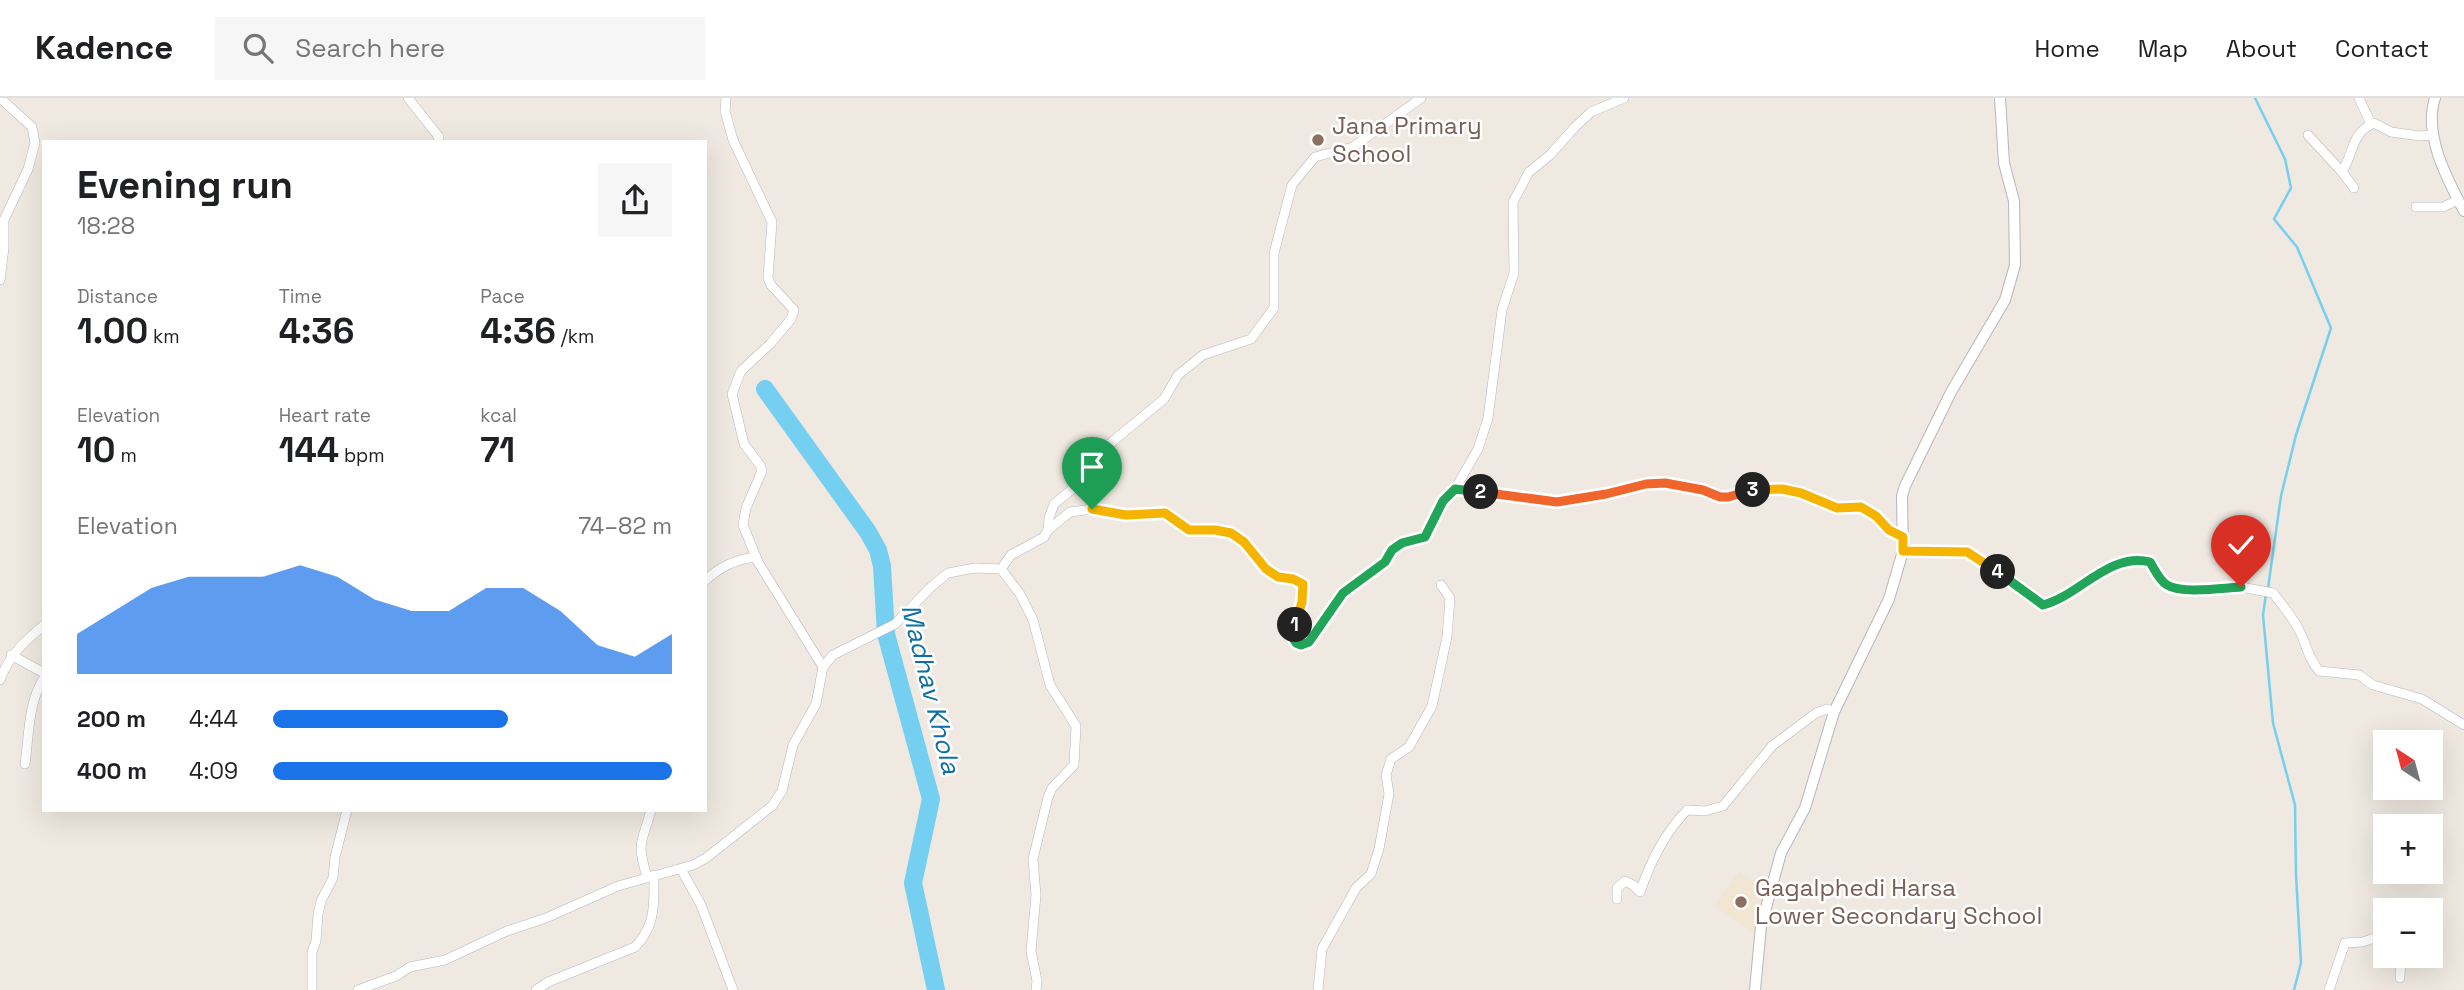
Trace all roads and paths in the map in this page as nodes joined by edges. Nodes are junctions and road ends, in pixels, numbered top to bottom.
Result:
1 (408, 98) edge
2 (726, 98) edge
3 (1421, 98) edge
4 (1624, 98) edge
5 (2000, 98) edge
6 (2359, 98) edge
7 (2435, 98) edge
8 (0, 99) edge
9 (2371, 124) junction
10 (2308, 135) dead end
11 (2433, 135) junction
12 (438, 140) edge
13 (2342, 172) junction
14 (2354, 188) dead end
15 (2458, 200) junction
16 (2416, 208) dead end
17 (2464, 211) edge
18 (0, 280) edge
19 (1455, 489) junction
20 (1048, 530) junction
21 (1903, 537) junction
22 (1903, 551) junction
23 (756, 556) junction
24 (1002, 569) junction
25 (707, 580) edge
26 (1441, 585) dead end
27 (42, 627) edge
28 (11, 655) junction
29 (822, 667) junction
30 (42, 674) edge
31 (42, 678) edge
32 (0, 680) edge
33 (1834, 712) junction
34 (2464, 724) edge
35 (25, 764) dead end
36 (346, 812) edge
37 (650, 812) edge
38 (681, 869) junction
39 (650, 876) junction
40 (1617, 900) dead end
41 (2373, 939) edge
42 (2400, 968) edge
43 (2400, 978) dead end
44 (312, 990) edge
45 (358, 990) edge
46 (536, 990) edge
47 (733, 990) edge
48 (1036, 990) edge
49 (1318, 990) edge
50 (1755, 990) edge
51 (2329, 990) edge

1 - 12 street
2 - 23 street
3 - 20 street
4 - 19 street
5 - 21 street
6 - 9 street
7 - 11 street
8 - 18 street
9 - 11 street
9 - 13 street
10 - 13 street
11 - 15 street
13 - 14 street
15 - 16 street
15 - 17 street
19 - 20 street
19 - 21 street
20 - 24 street
21 - 22 street
22 - 33 street
22 - 34 street
23 - 25 street
23 - 29 street
24 - 29 street
24 - 48 street
26 - 49 street
27 - 28 street
28 - 30 street
28 - 32 street
29 - 38 street
31 - 35 street
33 - 40 street
33 - 50 street
36 - 44 street
37 - 39 street
38 - 39 street
38 - 47 street
39 - 45 street
39 - 46 street
41 - 51 street
42 - 43 street

